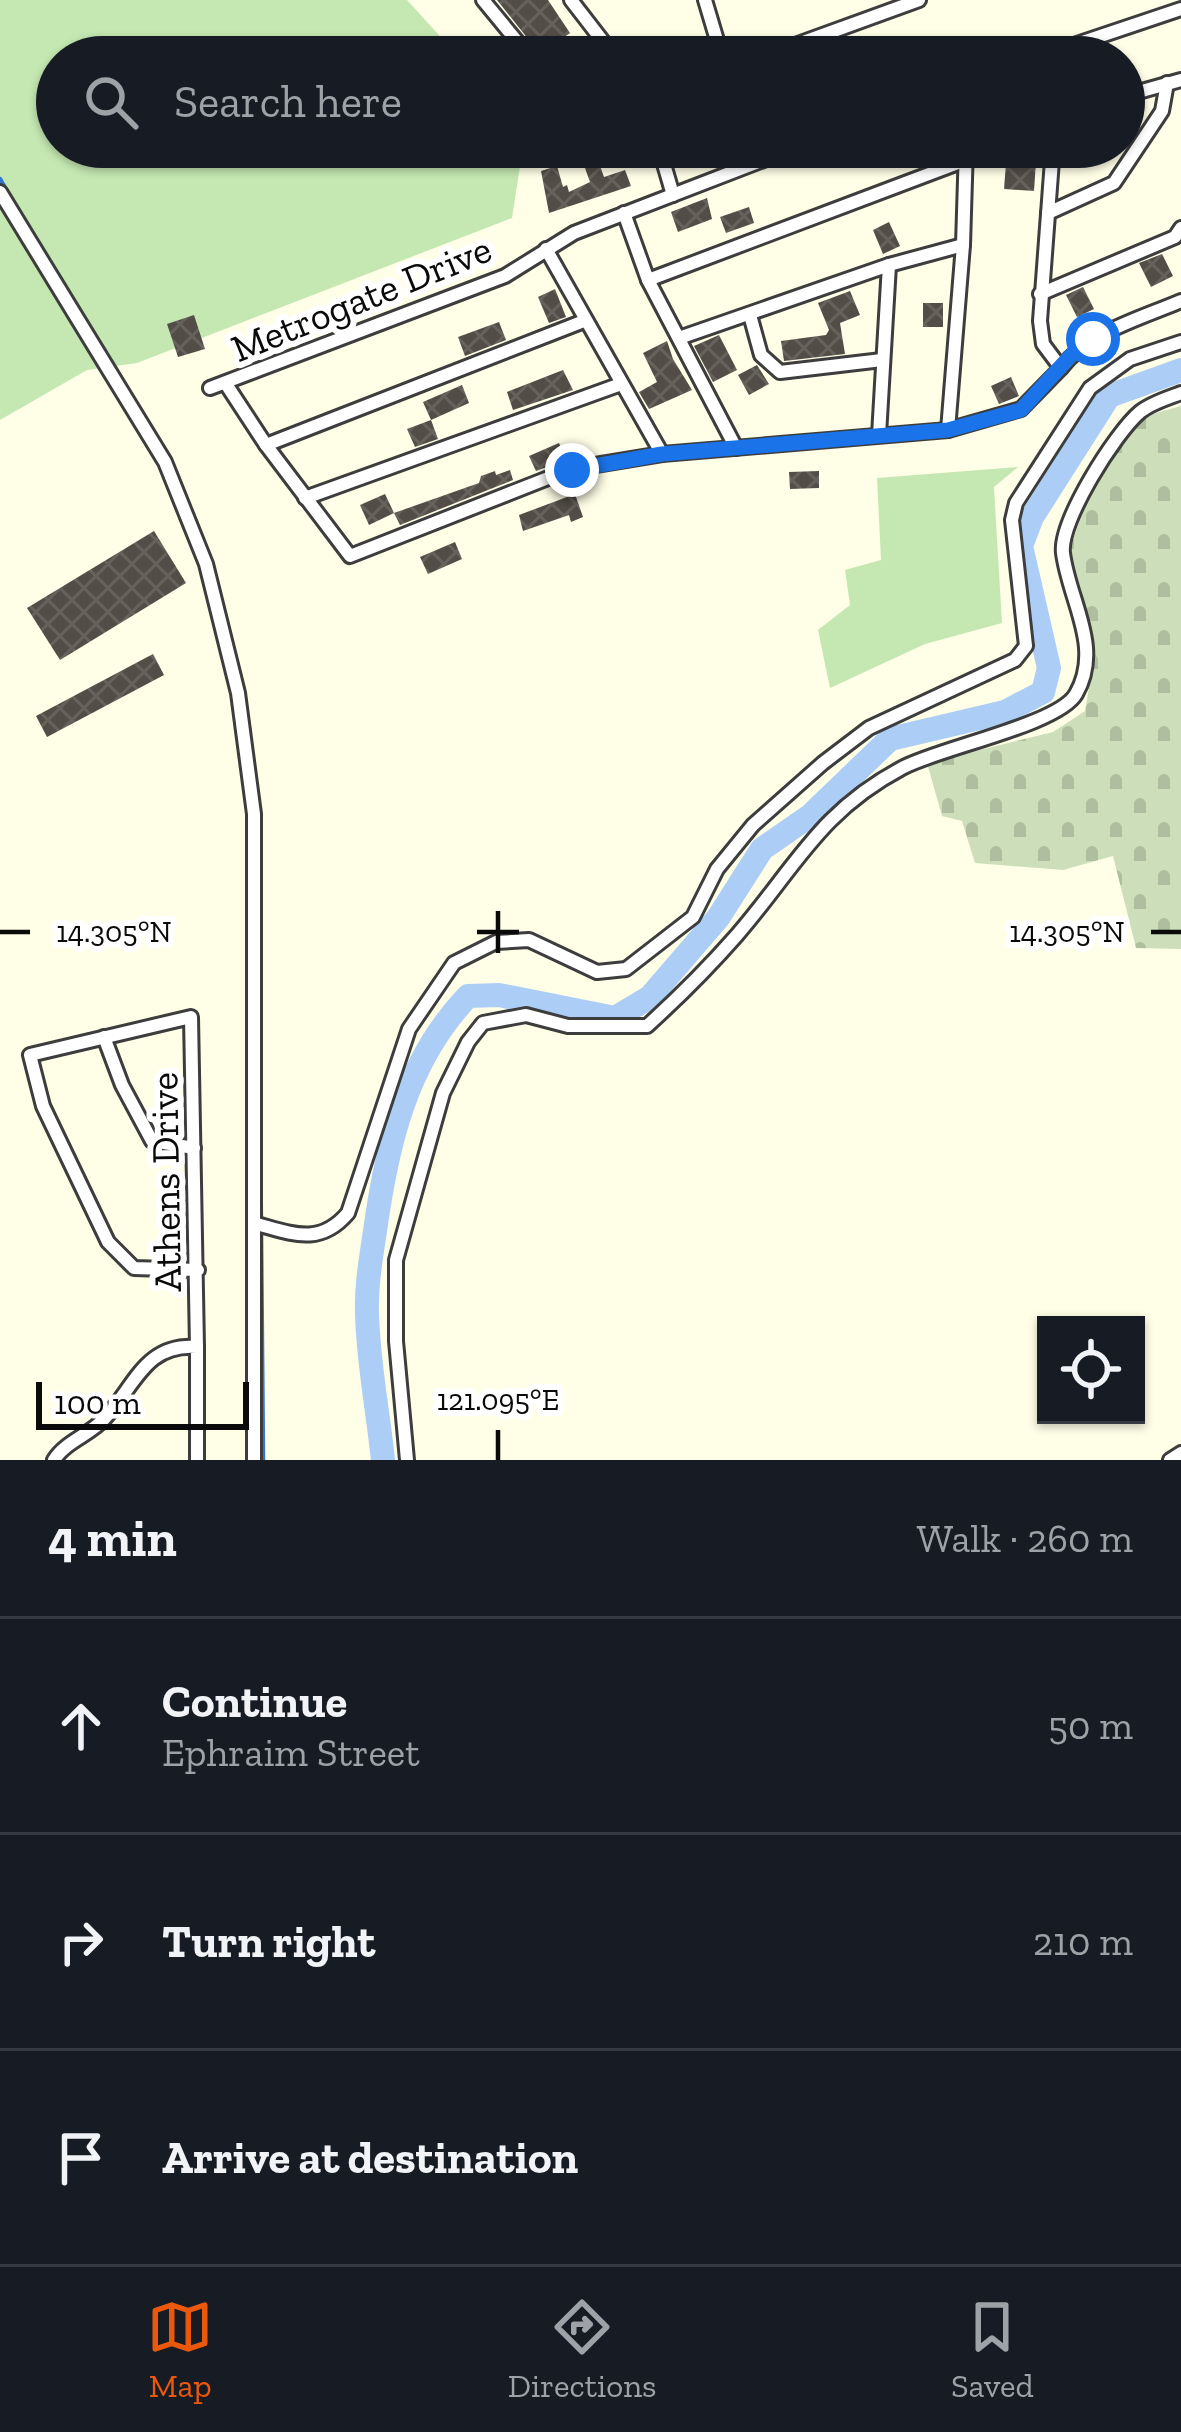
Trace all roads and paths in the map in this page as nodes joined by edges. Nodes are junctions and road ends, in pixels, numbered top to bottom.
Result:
1 (482, 0) edge
2 (571, 0) edge
3 (705, 0) edge
4 (919, 0) edge
5 (1181, 9) edge
6 (512, 36) edge
7 (599, 36) edge
8 (716, 36) edge
9 (820, 36) edge
10 (1107, 36) edge
11 (1174, 81) edge
12 (1145, 90) edge
13 (1145, 137) edge
14 (665, 168) edge
15 (743, 168) edge
16 (928, 168) edge
17 (966, 168) edge
18 (1051, 168) edge
19 (1124, 168) edge
20 (0, 192) edge
21 (673, 195) junction
22 (624, 213) junction
23 (1048, 213) junction
24 (1181, 228) edge
25 (963, 245) junction
26 (546, 249) junction
27 (889, 265) junction
28 (648, 280) junction
29 (1040, 294) junction
30 (1181, 301) edge
31 (750, 315) junction
32 (584, 321) junction
33 (679, 338) junction
34 (1181, 342) edge
35 (883, 360) junction
36 (1061, 368) junction
37 (226, 384) junction
38 (621, 384) junction
39 (210, 388) dead end
40 (1181, 393) edge
41 (948, 430) junction
42 (880, 435) junction
43 (266, 445) junction
44 (736, 448) junction
45 (662, 454) junction
46 (305, 498) junction
47 (104, 1037) junction
48 (194, 1148) junction
49 (256, 1223) junction
50 (198, 1270) junction
51 (197, 1347) junction
52 (1181, 1454) edge
53 (54, 1460) edge
54 (197, 1460) edge
55 (254, 1460) edge
56 (407, 1460) edge
57 (1170, 1460) edge

1 - 6 street
2 - 7 street
3 - 8 street
4 - 9 street
5 - 10 street
11 - 12 street
11 - 13 street
14 - 21 street
15 - 21 street, Metrogate Drive
16 - 28 street
17 - 25 street
18 - 23 street
19 - 23 street
20 - 49 street
21 - 22 street, Metrogate Drive
22 - 26 street, Metrogate Drive
22 - 28 street
23 - 29 street
24 - 29 street
25 - 27 street
25 - 41 street
26 - 32 street
26 - 37 street, Metrogate Drive
27 - 31 street
27 - 35 street
28 - 33 street
29 - 36 street
30 - 36 street
31 - 33 street
31 - 35 street
32 - 38 street
32 - 43 street
33 - 44 street
34 - 49 street
35 - 42 street
36 - 41 street
37 - 39 street, Metrogate Drive
37 - 43 street
38 - 45 street
38 - 46 street
40 - 56 street
41 - 42 street
42 - 44 street
43 - 46 street
44 - 45 street
45 - 46 street
47 - 48 street
47 - 48 street, Athens Drive
47 - 50 street
48 - 50 street, Athens Drive
49 - 55 street
50 - 51 street, Athens Drive
51 - 53 street, Athens Drive
51 - 54 street, Athens Drive
52 - 57 street

